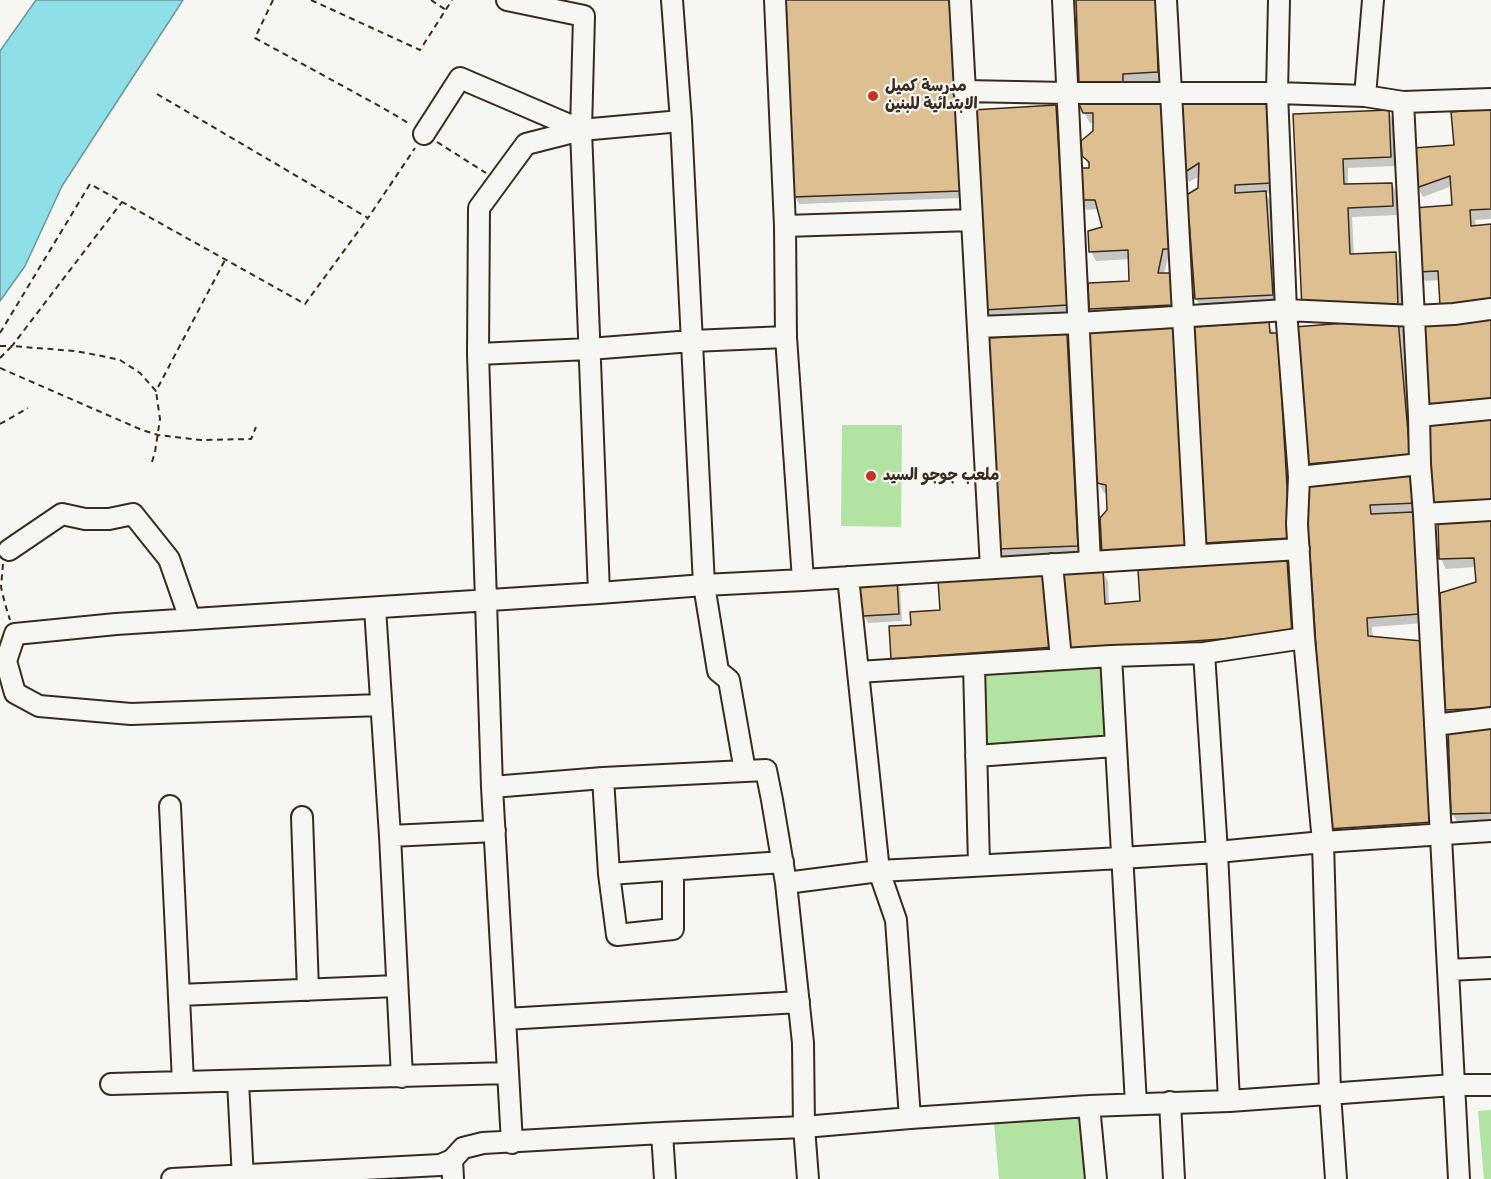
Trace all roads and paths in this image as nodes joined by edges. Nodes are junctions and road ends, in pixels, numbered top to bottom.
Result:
1 (273, 0) edge
2 (311, 0) edge
3 (432, 0) edge
4 (452, 0) edge
5 (507, 0) edge
6 (672, 0) edge
7 (775, 0) edge
8 (960, 0) edge
9 (1063, 0) edge
10 (1166, 0) edge
11 (1279, 0) edge
12 (1373, 0) edge
13 (446, 10) junction
14 (964, 91) junction
15 (1067, 93) junction
16 (1171, 93) junction
17 (1277, 93) junction
18 (157, 94) dead end
19 (1365, 96) junction
20 (1491, 99) edge
21 (1403, 102) junction
22 (681, 121) junction
23 (580, 130) junction
24 (424, 134) junction
25 (499, 181) junction
26 (122, 202) junction
27 (368, 218) junction
28 (972, 220) junction
29 (785, 226) junction
30 (225, 260) junction
31 (1491, 309) edge
32 (1286, 310) junction
33 (1414, 316) junction
34 (1183, 317) junction
35 (1079, 323) junction
36 (978, 327) junction
37 (0, 333) edge
38 (786, 336) junction
39 (692, 341) junction
40 (0, 346) edge
41 (12, 346) junction
42 (589, 349) junction
43 (478, 354) junction
44 (0, 358) edge
45 (0, 368) edge
46 (156, 391) junction
47 (28, 408) dead end
48 (1491, 409) edge
49 (1419, 417) junction
50 (0, 424) edge
51 (256, 427) dead end
52 (158, 435) junction
53 (152, 462) dead end
54 (1420, 464) junction
55 (1299, 477) junction
56 (1491, 510) edge
57 (1424, 514) junction
58 (1299, 549) junction
59 (9, 550) joint
60 (1196, 555) junction
61 (1090, 562) junction
62 (1052, 564) junction
63 (991, 568) junction
64 (848, 578) junction
65 (803, 580) junction
66 (704, 585) junction
67 (599, 593) junction
68 (487, 601) junction
69 (375, 608) junction
70 (190, 620) junction
71 (15, 634) junction
72 (1304, 638) junction
73 (1204, 653) junction
74 (1111, 656) junction
75 (1061, 660) junction
76 (974, 665) junction
77 (858, 672) junction
78 (381, 705) junction
79 (1491, 718) edge
80 (1435, 725) junction
81 (1115, 746) junction
82 (976, 756) junction
83 (745, 771) junction
84 (603, 778) junction
85 (492, 787) junction
86 (170, 806) dead end
87 (302, 817) dead end
88 (495, 831) junction
89 (1491, 831) edge
90 (1441, 834) junction
91 (390, 836) junction
92 (1323, 842) junction
93 (1217, 852) junction
94 (1121, 858) junction
95 (783, 862) junction
96 (979, 865) junction
97 (673, 870) junction
98 (879, 871) junction
99 (609, 874) junction
100 (786, 884) junction
101 (1491, 968) edge
102 (1448, 970) junction
103 (397, 986) junction
104 (308, 990) junction
105 (179, 995) junction
106 (799, 1002) junction
107 (505, 1019) junction
108 (508, 1073) junction
109 (402, 1077) junction
110 (238, 1081) junction
111 (183, 1082) junction
112 (111, 1084) dead end
113 (1454, 1085) junction
114 (1491, 1085) edge
115 (1330, 1093) junction
116 (1229, 1101) junction
117 (1170, 1102) junction
118 (1136, 1104) junction
119 (1089, 1106) junction
120 (910, 1118) junction
121 (804, 1127) junction
122 (662, 1133) junction
123 (512, 1143) junction
124 (452, 1170) edge
125 (344, 1175) edge
126 (243, 1177) edge
127 (172, 1179) edge
128 (665, 1179) edge
129 (808, 1179) edge
130 (1096, 1179) edge
131 (1174, 1179) edge
132 (1336, 1179) edge
133 (1459, 1179) edge

1 - 24 path
2 - 13 path
3 - 13 path
4 - 13 path
5 - 23 street
6 - 22 street
7 - 29 street
8 - 14 street
9 - 15 street
10 - 16 street
11 - 17 street
12 - 19 street
14 - 15 street
14 - 28 street
15 - 16 street
15 - 35 street
16 - 17 street
16 - 34 street
17 - 19 street
17 - 32 street
18 - 27 path
19 - 21 street
20 - 21 street
21 - 33 street
22 - 23 street
22 - 39 street
23 - 24 street
23 - 25 street
23 - 42 street
24 - 25 path
24 - 27 path
25 - 43 street
26 - 30 path
26 - 37 path
26 - 41 path
27 - 30 path
28 - 29 street
28 - 36 street
29 - 38 street
30 - 46 path
31 - 33 street
32 - 33 street
32 - 34 street
32 - 55 street
33 - 49 street
34 - 35 street
34 - 60 street
35 - 36 street
35 - 61 street
36 - 63 street
38 - 39 street
38 - 65 street
39 - 42 street
39 - 66 street
40 - 41 path
41 - 44 path
41 - 46 path
42 - 43 street
42 - 67 street
43 - 68 street
45 - 52 path
46 - 52 path
47 - 50 path
48 - 49 street
49 - 54 street
51 - 52 path
52 - 53 path
54 - 55 street
54 - 57 street
55 - 58 street
56 - 57 street
57 - 80 street
58 - 60 street
58 - 72 street
59 - 70 street
59 - 71 path
60 - 61 street
61 - 62 street
62 - 63 street
62 - 75 street
63 - 64 street
64 - 65 street
64 - 77 street
65 - 66 street
66 - 67 street
66 - 83 street
67 - 68 street
68 - 69 street
68 - 85 street
69 - 70 street
69 - 78 street
70 - 71 street
71 - 78 street
72 - 73 street
72 - 92 street
73 - 74 street
73 - 93 street
74 - 75 street
74 - 81 street
75 - 76 street
76 - 77 street
76 - 82 street
77 - 98 street
78 - 91 street
79 - 80 street
80 - 90 street
81 - 82 street
81 - 94 street
82 - 96 street
83 - 84 street
83 - 95 street
84 - 85 street
84 - 99 street
85 - 88 street
86 - 105 street
87 - 104 street
88 - 91 street
88 - 107 street
89 - 90 street
90 - 92 street
90 - 102 street
91 - 103 street
92 - 93 street
92 - 115 street
93 - 94 street
93 - 116 street
94 - 96 street
94 - 118 street
95 - 97 street
95 - 100 street
96 - 98 street
97 - 99 street
97 - 99 street
98 - 100 street
98 - 120 street
100 - 106 street
101 - 102 street
102 - 113 street
103 - 104 street
103 - 109 street
104 - 105 street
105 - 111 street
106 - 107 street
106 - 121 street
107 - 108 street
108 - 109 street
108 - 123 street
109 - 110 street
110 - 111 street
110 - 126 street
111 - 112 street
113 - 114 street
113 - 115 street
113 - 133 street
115 - 116 street
115 - 132 street
116 - 117 street
117 - 118 street
117 - 131 street
118 - 119 street
119 - 120 street
119 - 130 street
120 - 121 street
121 - 122 street
121 - 129 street
122 - 123 street
122 - 128 street
123 - 124 street
124 - 125 street
125 - 126 street
126 - 127 street

